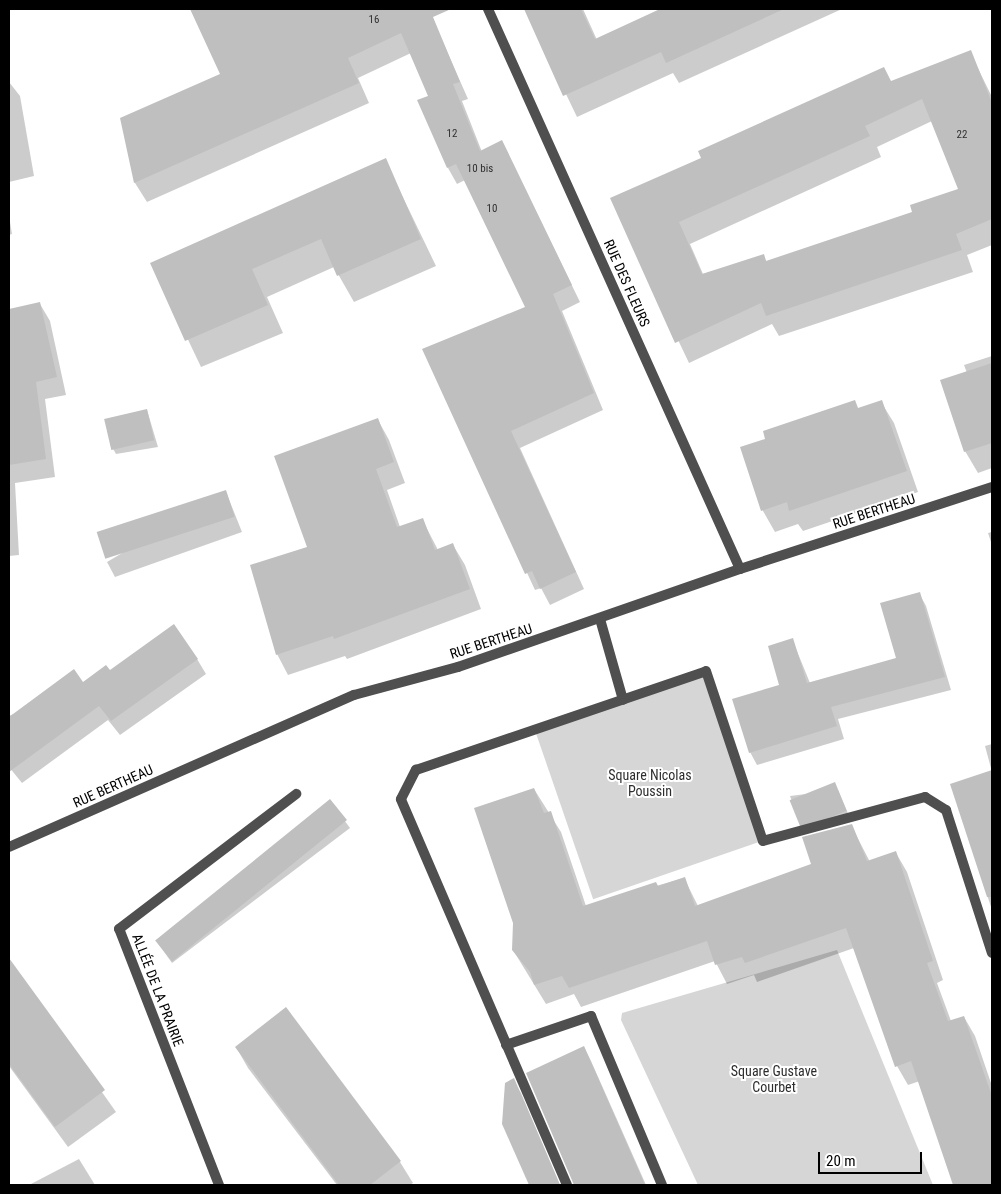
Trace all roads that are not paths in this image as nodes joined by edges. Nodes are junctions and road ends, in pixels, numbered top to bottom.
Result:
1 (488, 9) edge
2 (992, 487) edge
3 (740, 569) junction
4 (600, 619) junction
5 (623, 700) junction
6 (296, 794) dead end
7 (9, 847) edge
8 (992, 953) edge
9 (506, 1045) junction
10 (219, 1185) edge
11 (567, 1185) edge
12 (662, 1185) edge

1 - 3 street, RUE DES FLEURS
2 - 3 street, RUE BERTHEAU
3 - 4 street, RUE BERTHEAU
4 - 5 street
4 - 7 street, RUE BERTHEAU
5 - 8 street
5 - 9 street
6 - 10 street, ALLÉE DE LA PRAIRIE
9 - 11 street
9 - 12 street

